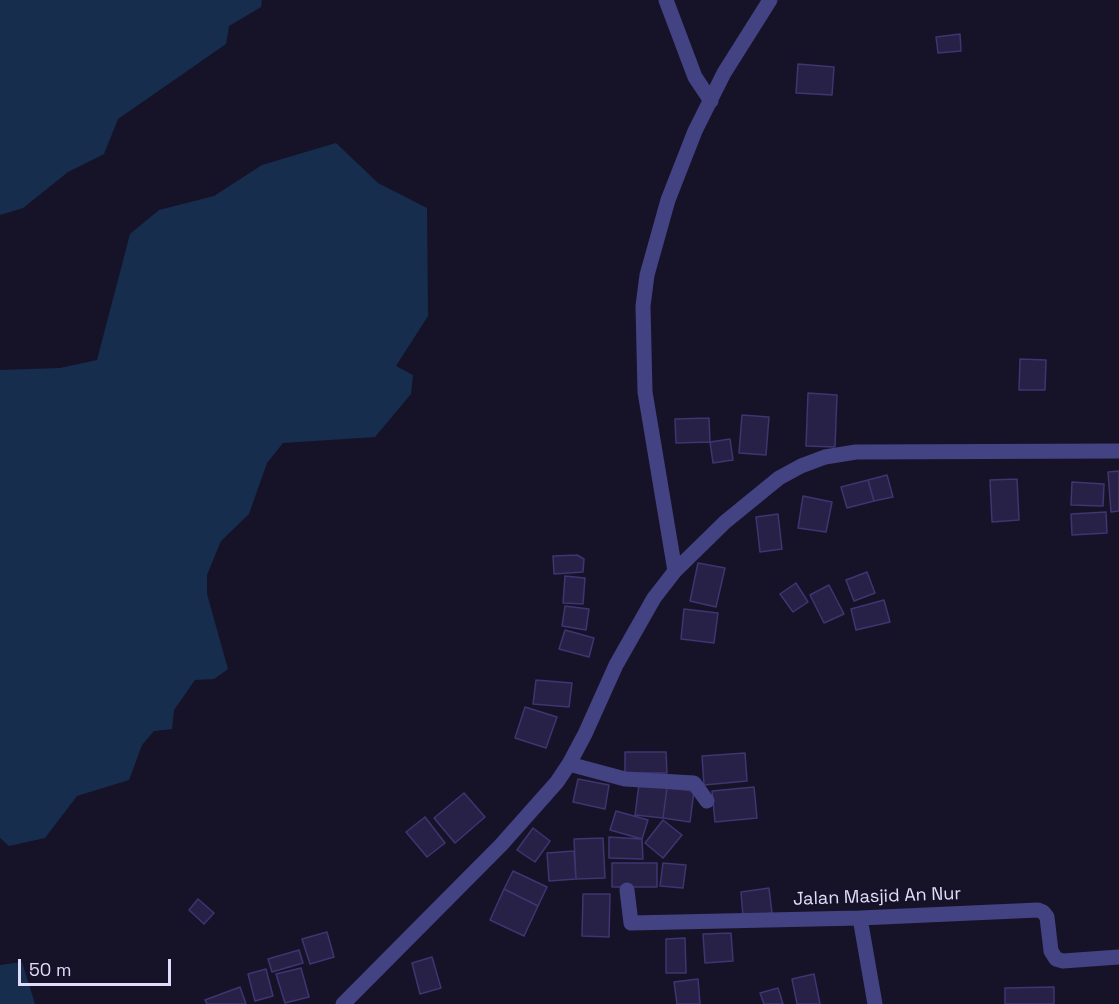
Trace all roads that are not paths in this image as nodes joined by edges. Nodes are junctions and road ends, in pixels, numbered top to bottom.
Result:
1 (666, 0) edge
2 (770, 0) edge
3 (711, 101) junction
4 (1119, 451) edge
5 (675, 571) junction
6 (569, 764) junction
7 (707, 801) dead end
8 (627, 890) dead end
9 (860, 918) junction
10 (1119, 957) edge
11 (343, 1004) edge
12 (875, 1004) edge

1 - 3 street
2 - 3 street
3 - 5 street
4 - 5 street
5 - 6 street
6 - 7 street
6 - 11 street
8 - 9 street, Jalan Masjid An Nur
9 - 10 street, Jalan Masjid An Nur
9 - 12 street

